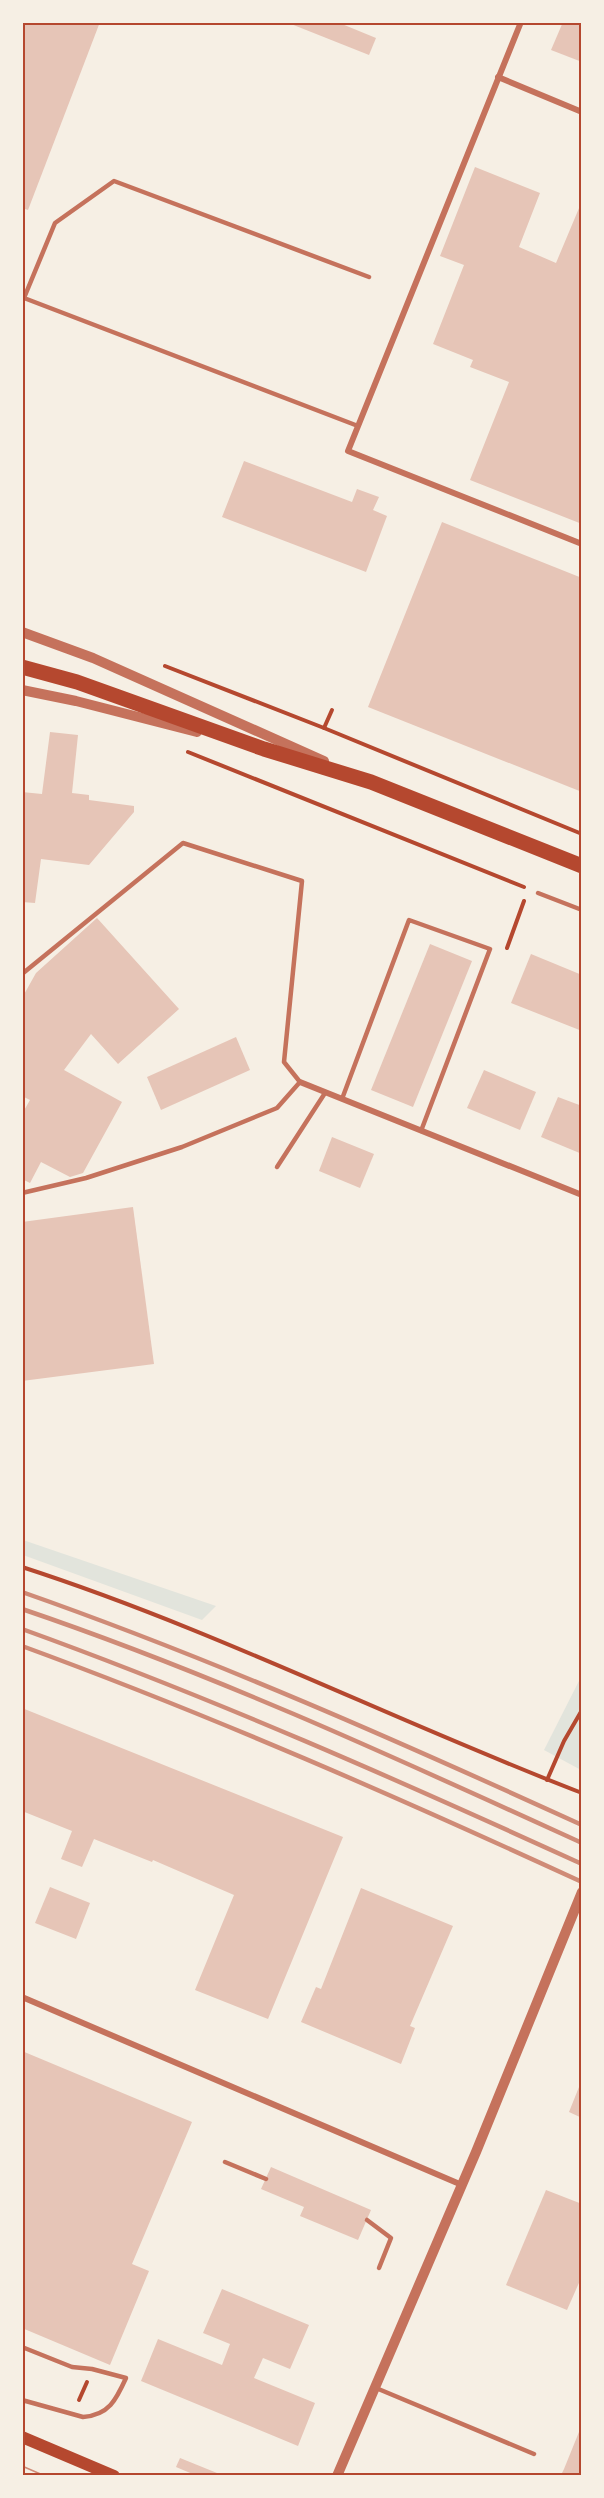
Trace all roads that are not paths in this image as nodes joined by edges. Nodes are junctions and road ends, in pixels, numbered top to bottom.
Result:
1 (521, 22) edge
2 (498, 77) junction
3 (582, 112) edge
4 (369, 278) dead end
5 (358, 426) junction
6 (582, 543) edge
7 (22, 632) edge
8 (22, 667) edge
9 (22, 690) edge
10 (264, 749) junction
11 (370, 782) junction
12 (582, 866) edge
13 (538, 893) road end
14 (582, 910) edge
15 (22, 974) edge
16 (300, 1082) junction
17 (326, 1093) junction
18 (342, 1099) junction
19 (422, 1131) junction
20 (277, 1167) dead end
21 (22, 1194) edge
22 (582, 1195) edge
23 (582, 1892) edge
24 (22, 1997) edge
25 (225, 2162) dead end
26 (266, 2179) dead end
27 (462, 2185) junction
28 (367, 2220) dead end
29 (379, 2268) dead end
30 (22, 2347) edge
31 (376, 2388) junction
32 (22, 2400) edge
33 (22, 2437) edge
34 (534, 2454) dead end
35 (114, 2475) edge
36 (337, 2475) edge

1 - 2 street
2 - 3 street
2 - 5 street
4 - 5 lane
5 - 6 street
7 - 11 street
8 - 10 main road
9 - 10 street
10 - 11 main road
11 - 12 main road
13 - 14 lane
15 - 16 lane
16 - 17 street
16 - 21 lane
17 - 18 street
17 - 20 lane
18 - 19 street
18 - 19 lane
19 - 22 street
23 - 27 street
24 - 27 street
25 - 26 lane
27 - 31 street
28 - 29 lane
30 - 32 lane
31 - 34 lane
31 - 36 street
33 - 35 main road

